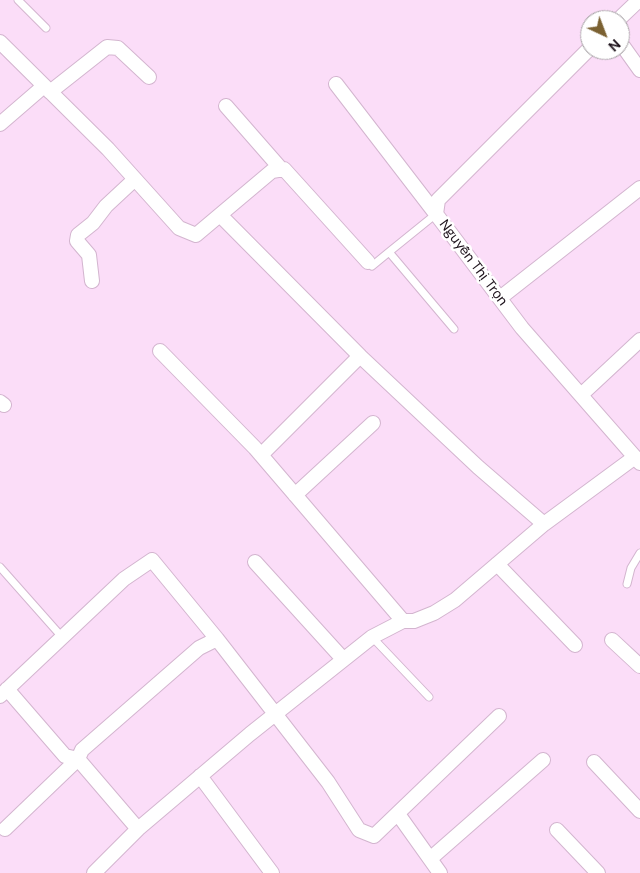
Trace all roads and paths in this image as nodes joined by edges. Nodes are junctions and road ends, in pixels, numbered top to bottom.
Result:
1 (18, 0) edge
2 (639, 0) edge
3 (628, 10) edge
4 (46, 28) dead end
5 (0, 42) edge
6 (630, 56) edge
7 (580, 58) edge
8 (640, 70) edge
9 (149, 77) dead end
10 (336, 84) dead end
11 (47, 89) junction
12 (226, 106) dead end
13 (0, 124) edge
14 (282, 170) junction
15 (135, 179) junction
16 (640, 188) edge
17 (436, 214) junction
18 (220, 215) junction
19 (389, 252) junction
20 (368, 262) joint
21 (92, 281) dead end
22 (500, 298) junction
23 (454, 329) dead end
24 (640, 340) edge
25 (160, 351) dead end
26 (360, 356) junction
27 (581, 395) junction
28 (373, 423) dead end
29 (261, 455) junction
30 (638, 460) edge
31 (295, 494) junction
32 (544, 524) junction
33 (640, 553) edge
34 (255, 562) dead end
35 (497, 564) junction
36 (0, 567) edge
37 (626, 584) dead end
38 (403, 620) junction
39 (62, 637) junction
40 (372, 637) junction
41 (218, 639) junction
42 (612, 640) dead end
43 (575, 645) dead end
44 (343, 659) junction
45 (640, 666) edge
46 (3, 692) edge
47 (428, 697) dead end
48 (275, 714) junction
49 (499, 716) dead end
50 (78, 760) junction
51 (543, 760) dead end
52 (594, 762) dead end
53 (200, 776) junction
54 (640, 811) edge
55 (398, 814) junction
56 (5, 829) dead end
57 (138, 829) junction
58 (557, 830) dead end
59 (430, 860) junction
60 (94, 873) edge
61 (272, 873) edge
62 (440, 873) edge
63 (598, 873) edge

1 - 4 lane
2 - 3 street
5 - 11 street
6 - 8 street
7 - 17 street, Nguyễn Thị Trọn
9 - 11 street
10 - 17 street
11 - 13 street
11 - 15 street
12 - 14 street
14 - 18 street
14 - 20 street
15 - 18 street
15 - 21 street
16 - 22 street
17 - 19 lane
17 - 22 street, Nguyễn Thị Trọn
18 - 26 street
19 - 20 lane
19 - 23 lane
22 - 27 street, Nguyễn Thị Trọn
24 - 27 street
25 - 29 street
26 - 29 street
26 - 32 street
27 - 30 street, Nguyễn Thị Trọn
28 - 31 street
29 - 31 street
30 - 32 street
31 - 38 street
32 - 35 street
33 - 37 lane
34 - 44 street
35 - 38 street
35 - 43 street
36 - 39 lane
38 - 40 street
39 - 41 street
39 - 46 street
40 - 44 street
40 - 47 lane
41 - 48 street
41 - 50 street
42 - 45 street
44 - 48 street
46 - 50 street
48 - 53 street
48 - 55 street
49 - 55 street
50 - 56 street
50 - 57 street
51 - 59 street
52 - 54 street
53 - 57 street
53 - 61 street
55 - 59 street
57 - 60 street
58 - 63 street
59 - 62 street

